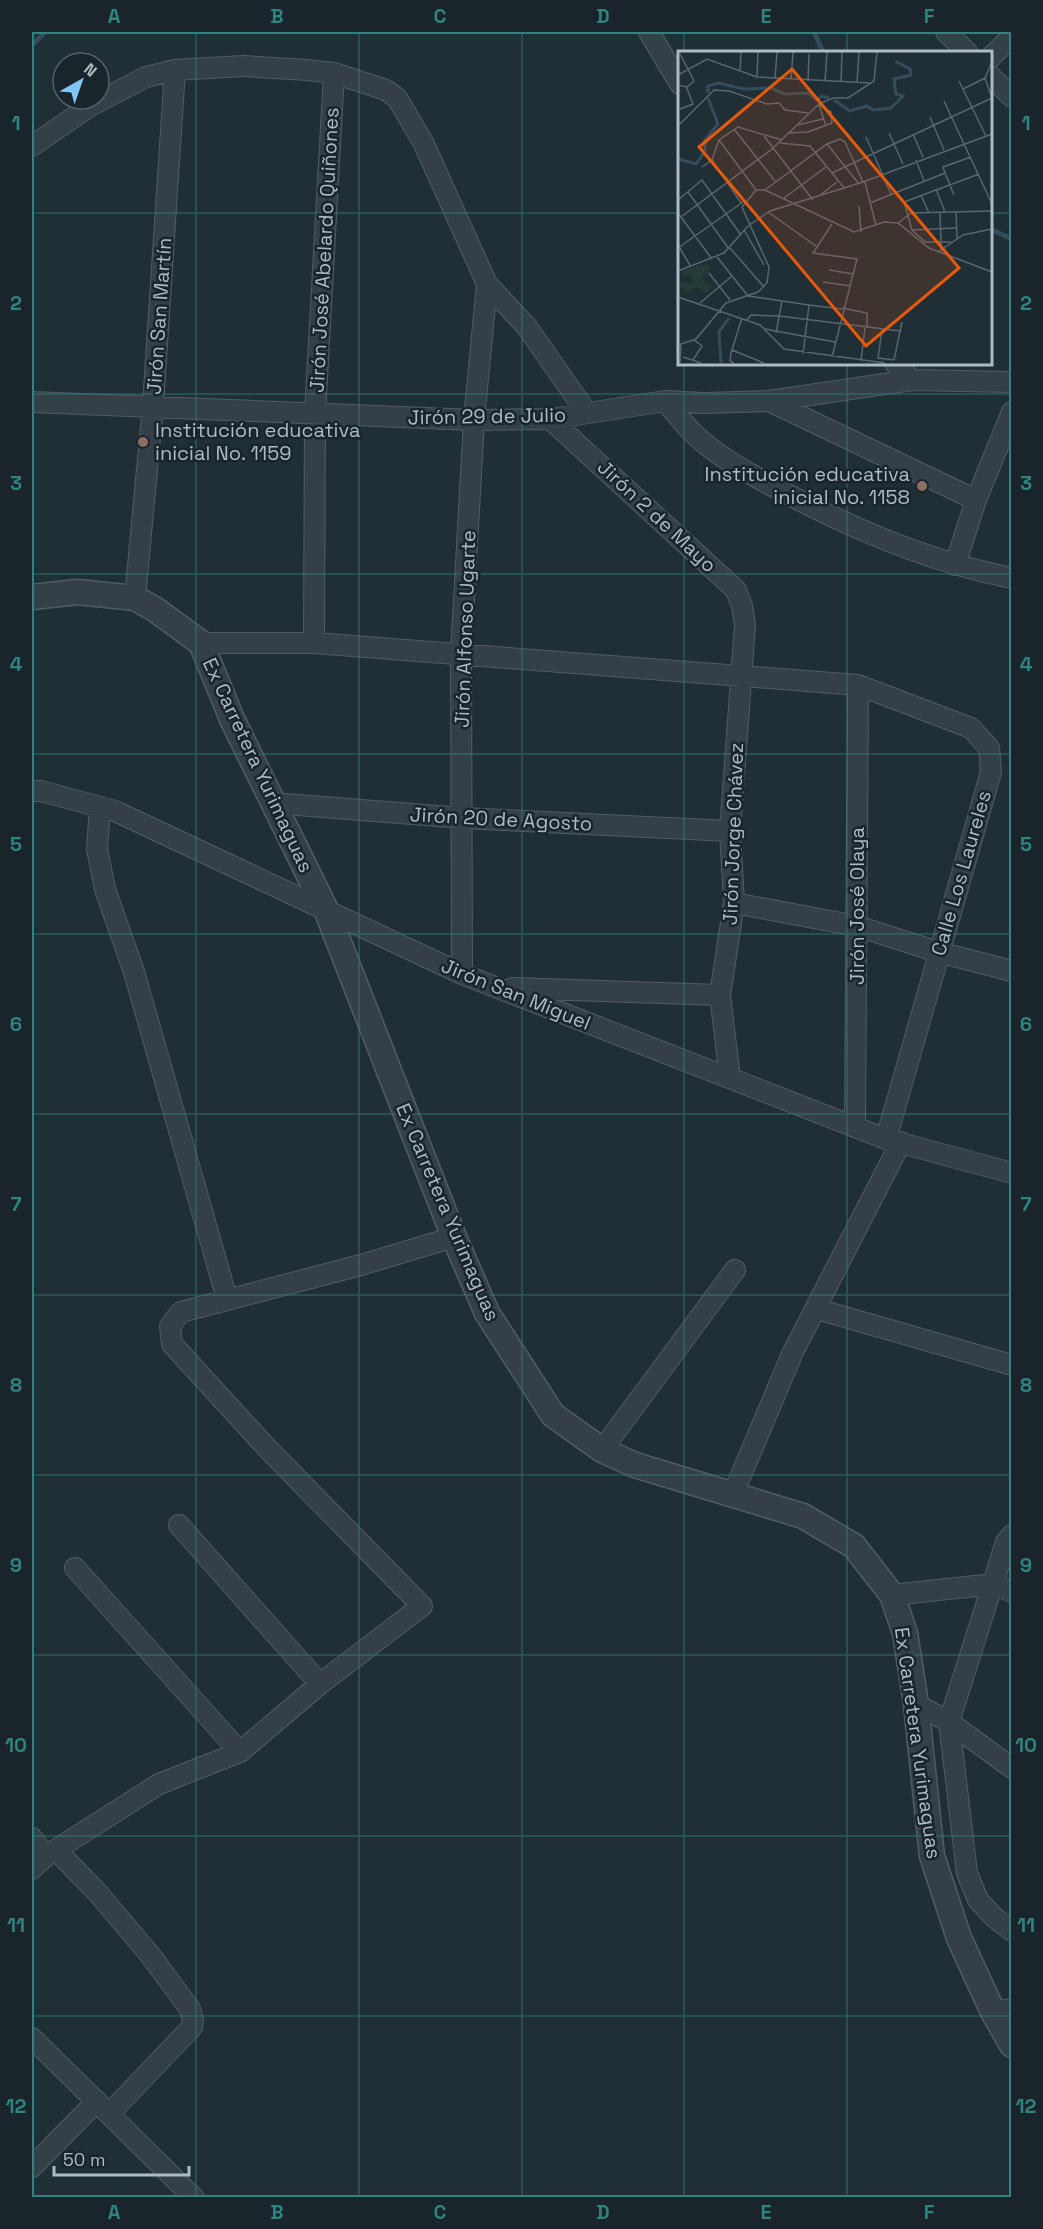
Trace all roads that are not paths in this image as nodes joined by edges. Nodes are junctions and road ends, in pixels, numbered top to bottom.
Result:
1 (649, 32) edge
2 (946, 32) edge
3 (1011, 36) edge
4 (966, 51) edge
5 (992, 56) edge
6 (176, 69) junction
7 (334, 73) junction
8 (992, 78) edge
9 (678, 81) edge
10 (1011, 97) edge
11 (32, 146) edge
12 (487, 284) junction
13 (897, 364) edge
14 (912, 380) junction
15 (1011, 381) edge
16 (665, 401) junction
17 (769, 401) junction
18 (32, 402) edge
19 (153, 405) junction
20 (586, 412) junction
21 (1011, 412) edge
22 (315, 414) junction
23 (550, 419) junction
24 (474, 420) junction
25 (976, 500) junction
26 (955, 565) junction
27 (1011, 578) edge
28 (32, 597) edge
29 (135, 598) junction
30 (745, 625) joint
31 (201, 643) junction
32 (314, 643) junction
33 (461, 654) junction
34 (742, 675) junction
35 (858, 685) junction
36 (32, 791) edge
37 (272, 803) junction
38 (100, 807) junction
39 (463, 818) junction
40 (730, 831) junction
41 (734, 903) junction
42 (327, 912) junction
43 (857, 926) junction
44 (938, 952) junction
45 (1011, 971) edge
46 (462, 974) junction
47 (496, 987) junction
48 (720, 995) junction
49 (730, 1078) junction
50 (855, 1127) junction
51 (893, 1140) junction
52 (1011, 1173) edge
53 (454, 1237) junction
54 (735, 1270) dead end
55 (227, 1299) junction
56 (817, 1309) junction
57 (1010, 1359) edge
58 (602, 1450) junction
59 (733, 1494) junction
60 (179, 1525) dead end
61 (1011, 1535) edge
62 (75, 1568) dead end
63 (1003, 1588) edge
64 (892, 1595) junction
65 (320, 1684) junction
66 (916, 1704) junction
67 (950, 1722) junction
68 (240, 1752) junction
69 (1011, 1768) edge
70 (32, 1838) edge
71 (51, 1853) junction
72 (32, 1869) edge
73 (1011, 1931) edge
74 (1002, 2011) edge
75 (32, 2038) edge
76 (1011, 2044) edge
77 (104, 2107) junction
78 (32, 2167) edge
79 (194, 2198) edge

1 - 9 street
2 - 4 street
3 - 5 street
6 - 7 street
6 - 11 street
6 - 19 street, Jirón San Martín
7 - 12 street
7 - 22 street, Jirón José Abelardo Quiñones
8 - 10 street
12 - 20 street
12 - 24 street, Jirón Alfonso Ugarte
13 - 14 street
14 - 15 street, Jirón 29 de Julio
14 - 17 street, Jirón 29 de Julio
16 - 17 street, Jirón 29 de Julio
16 - 20 street, Jirón 29 de Julio
16 - 26 street
17 - 25 street
18 - 19 street, Jirón 29 de Julio
19 - 22 street, Jirón 29 de Julio
19 - 29 street, Jirón San Martín
20 - 23 street, Jirón 29 de Julio
21 - 25 street
22 - 24 street, Jirón 29 de Julio
22 - 32 street, Jirón José Abelardo Quiñones
23 - 24 street, Jirón 29 de Julio
23 - 30 street, Jirón 2 de Mayo
24 - 33 street, Jirón Alfonso Ugarte
25 - 26 street
26 - 27 street
28 - 29 street, Ex Carretera Yurimaguas
29 - 31 street, Ex Carretera Yurimaguas
30 - 34 street, Jirón Jorge Chávez
31 - 32 street
31 - 37 street, Ex Carretera Yurimaguas
32 - 33 street
33 - 34 street
33 - 39 street, Jirón Alfonso Ugarte
34 - 35 street
34 - 40 street, Jirón Jorge Chávez
35 - 43 street, Jirón José Olaya
35 - 44 street, Calle Los Laureles
36 - 38 street, Jirón San Miguel
37 - 39 street, Jirón 20 de Agosto
37 - 42 street, Ex Carretera Yurimaguas
38 - 42 street, Jirón San Miguel
38 - 55 street
39 - 40 street, Jirón 20 de Agosto
39 - 46 street, Jirón Alfonso Ugarte
40 - 41 street, Jirón Jorge Chávez
41 - 43 street
41 - 48 street, Jirón Jorge Chávez
42 - 46 street, Jirón San Miguel
42 - 53 street, Ex Carretera Yurimaguas
43 - 44 street
43 - 50 street, Jirón José Olaya
44 - 45 street
44 - 51 street, Calle Los Laureles
46 - 47 street, Jirón San Miguel
47 - 48 street
47 - 49 street, Jirón San Miguel
48 - 49 street, Jirón Jorge Chávez
49 - 50 street, Jirón San Miguel
50 - 51 street, Jirón San Miguel
51 - 52 street, Jirón San Miguel
51 - 56 street, Calle Los Laureles
53 - 55 street
53 - 58 street, Ex Carretera Yurimaguas
54 - 58 street
55 - 65 street
56 - 57 street
56 - 59 street, Calle Los Laureles
58 - 59 street, Ex Carretera Yurimaguas
59 - 64 street, Ex Carretera Yurimaguas
60 - 65 street
61 - 63 street
62 - 68 street
63 - 64 street
63 - 67 street
64 - 66 street, Ex Carretera Yurimaguas
65 - 68 street
66 - 67 street
66 - 74 street, Ex Carretera Yurimaguas
67 - 69 street
67 - 73 street
68 - 71 street
70 - 71 street
71 - 72 street
71 - 77 street
74 - 76 street, Ex Carretera Yurimaguas
75 - 77 street
77 - 78 street
77 - 79 street

